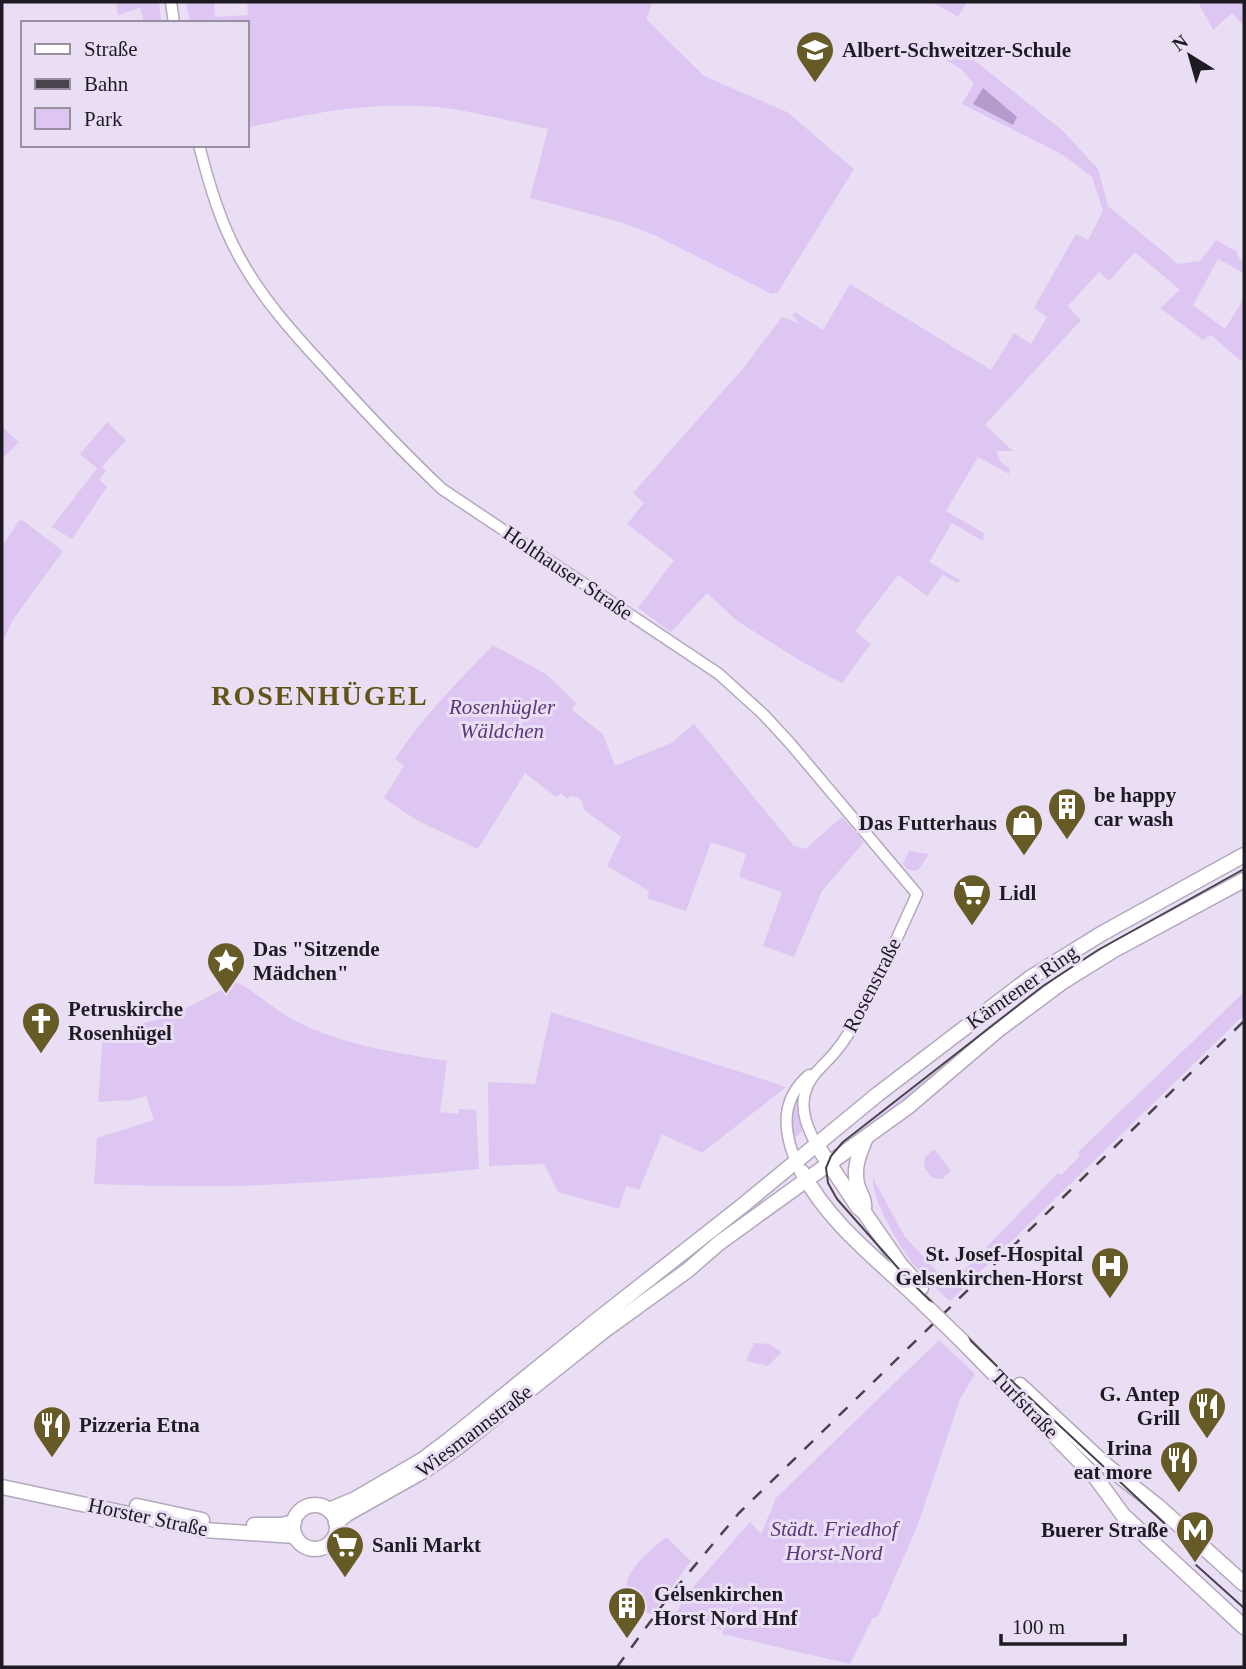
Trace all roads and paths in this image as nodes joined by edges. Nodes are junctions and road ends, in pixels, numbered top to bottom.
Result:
1 (172, 2) edge
2 (174, 21) edge
3 (200, 147) edge
4 (1244, 855) edge
5 (1244, 880) edge
6 (917, 894) joint
7 (818, 1070) junction
8 (866, 1139) junction
9 (816, 1144) junction
10 (796, 1161) junction
11 (828, 1165) junction
12 (806, 1179) junction
13 (864, 1212) junction
14 (932, 1305) junction
15 (601, 1325) junction
16 (1076, 1446) junction
17 (2, 1479) edge
18 (2, 1487) edge
19 (1109, 1497) junction
20 (329, 1510) junction
21 (337, 1523) junction
22 (1149, 1525) dead end
23 (294, 1529) junction
24 (1244, 1584) edge
25 (1244, 1628) edge

1 - 2 street
3 - 6 street, Holthauser Straße
4 - 9 main road, Kärntener Ring
5 - 8 main road, Kärntener Ring
6 - 7 street, Rosenstraße
7 - 9 street, Rosenstraße
7 - 10 street, Rosenstraße
8 - 11 main road, Kärntener Ring
8 - 13 main road
9 - 10 main road, Kärntener Ring
9 - 11 main road
10 - 12 main road
10 - 15 main road, Kärntener Ring
11 - 12 main road, Kärntener Ring
11 - 13 main road, Turfstraße
12 - 14 main road, Turfstraße
12 - 15 main road, Kärntener Ring
13 - 14 main road, Turfstraße
14 - 16 main road, Turfstraße, bridge
15 - 20 main road, Wiesmannstraße
15 - 21 main road, Wiesmannstraße
16 - 19 main road, Turfstraße
16 - 24 main road, Turfstraße
17 - 23 main road, Horster Straße
18 - 23 main road, Horster Straße
19 - 22 main road
19 - 25 main road, Turfstraße
20 - 21 main road
20 - 23 main road
21 - 23 main road

